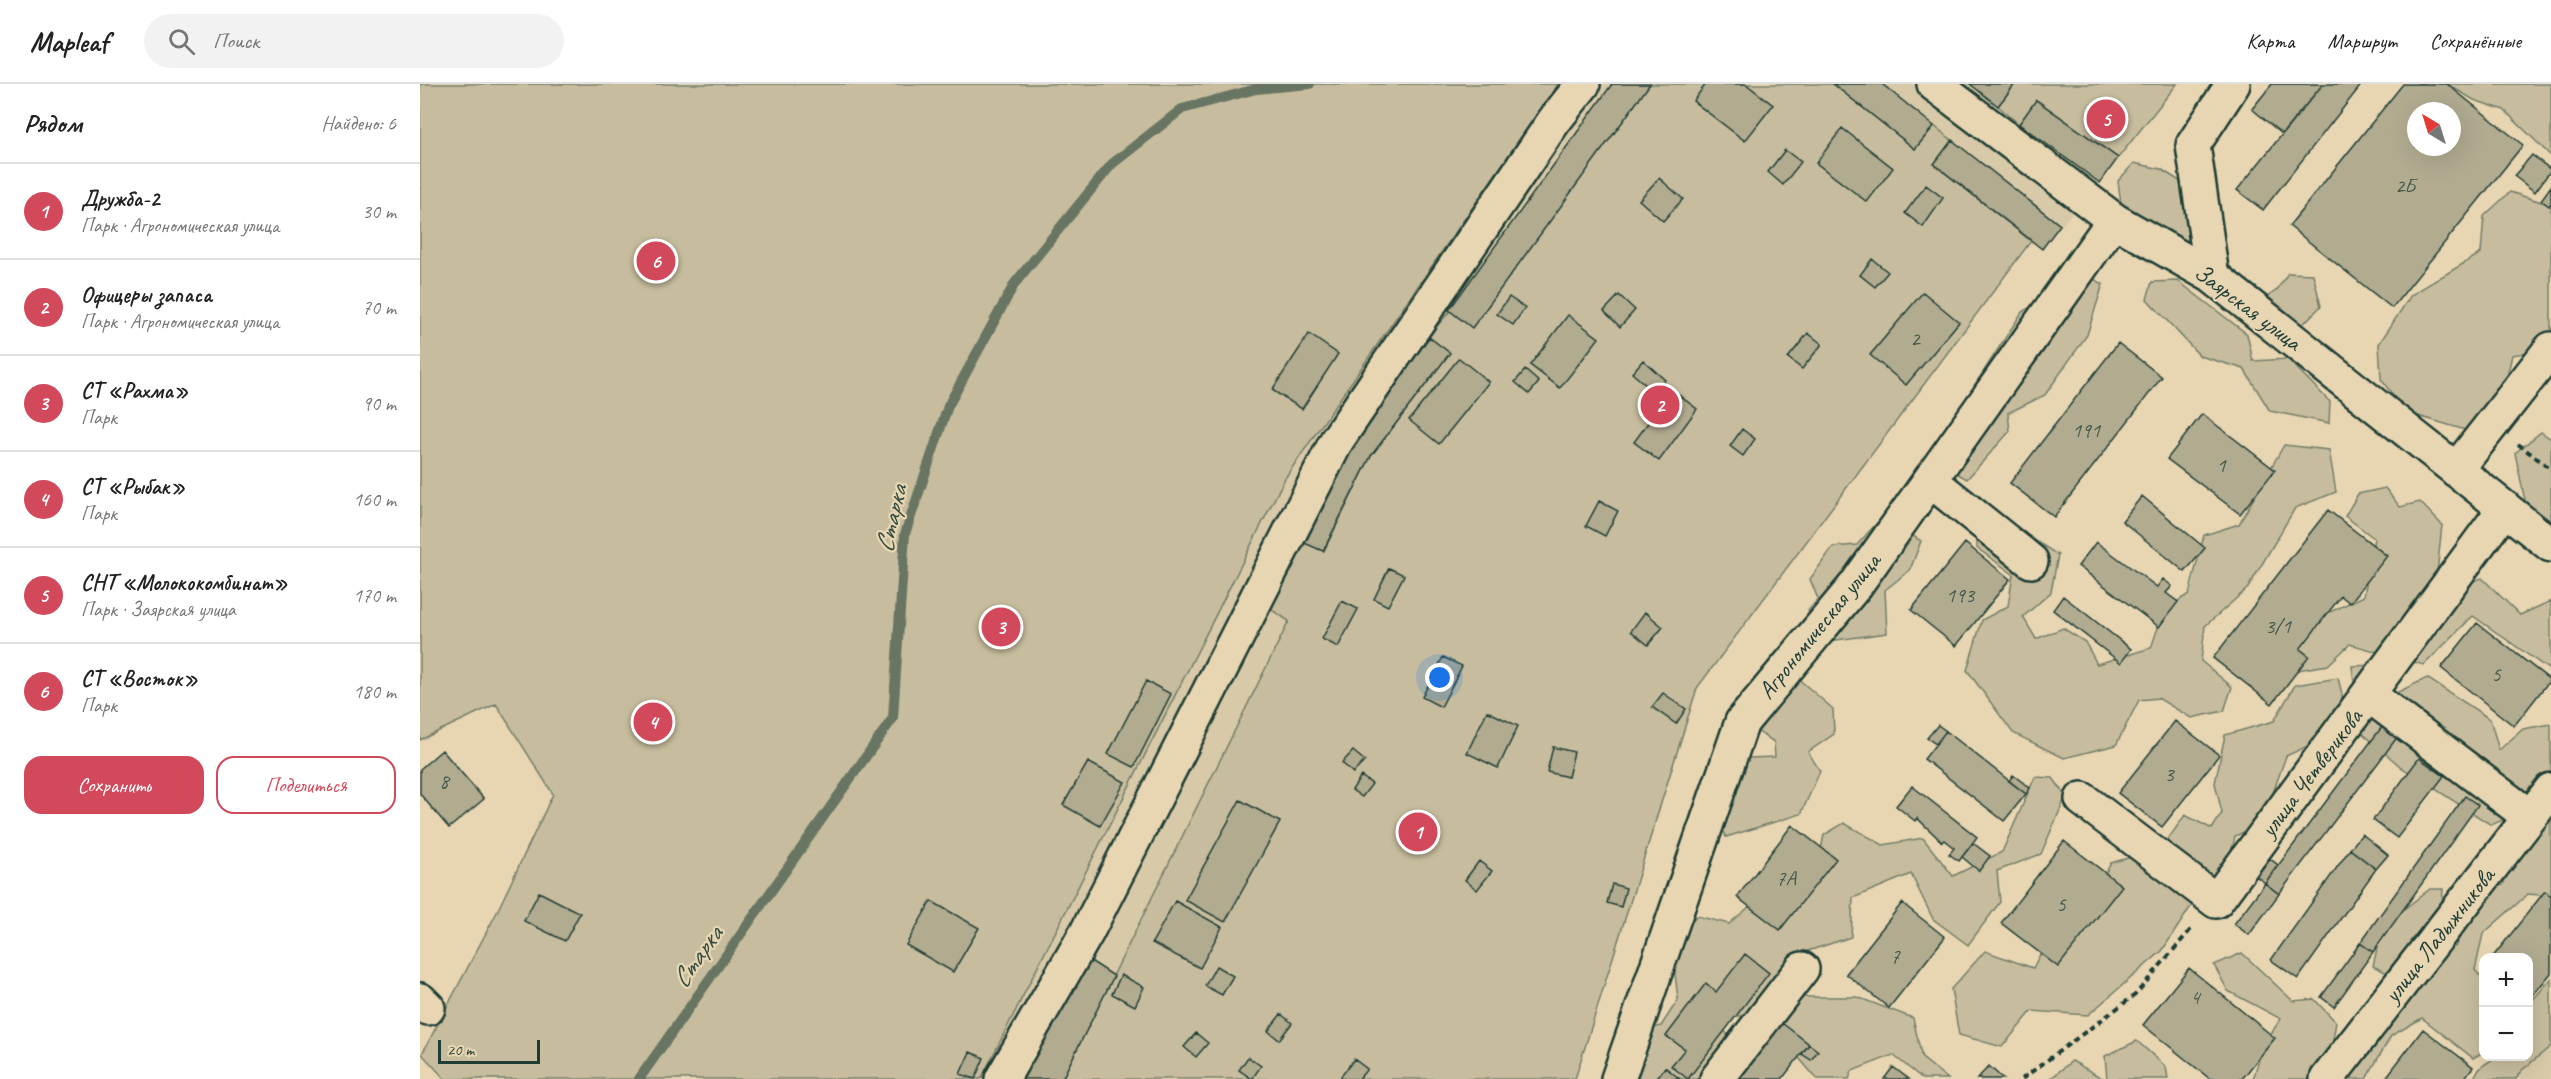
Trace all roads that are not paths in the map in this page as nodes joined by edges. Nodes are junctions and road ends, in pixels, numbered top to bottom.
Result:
1 (1584, 84) edge
2 (1934, 84) edge
3 (2233, 84) edge
4 (2114, 220) junction
5 (2212, 276) junction
6 (2551, 349) edge
7 (2456, 470) junction
8 (1930, 480) junction
9 (2505, 508) junction
10 (2551, 544) edge
11 (2031, 561) dead end
12 (2369, 695) junction
13 (2551, 790) edge
14 (2082, 799) dead end
15 (2530, 817) junction
16 (1802, 969) dead end
17 (1002, 1079) edge
18 (1618, 1079) edge
19 (1717, 1079) edge
20 (2327, 1079) edge

1 - 17 street
2 - 4 street, Заярская улица
3 - 5 street
4 - 5 street, Заярская улица
4 - 8 street, Агрономическая улица
5 - 7 street, Заярская улица
6 - 7 street
7 - 9 street, Заярская улица
8 - 11 street
8 - 18 street, Агрономическая улица
9 - 10 street, Заярская улица
9 - 12 street, улица Четверикова
12 - 14 street, улица Четверикова
12 - 15 street
13 - 15 street, улица Ладыжникова
15 - 20 street, улица Ладыжникова
16 - 19 street

